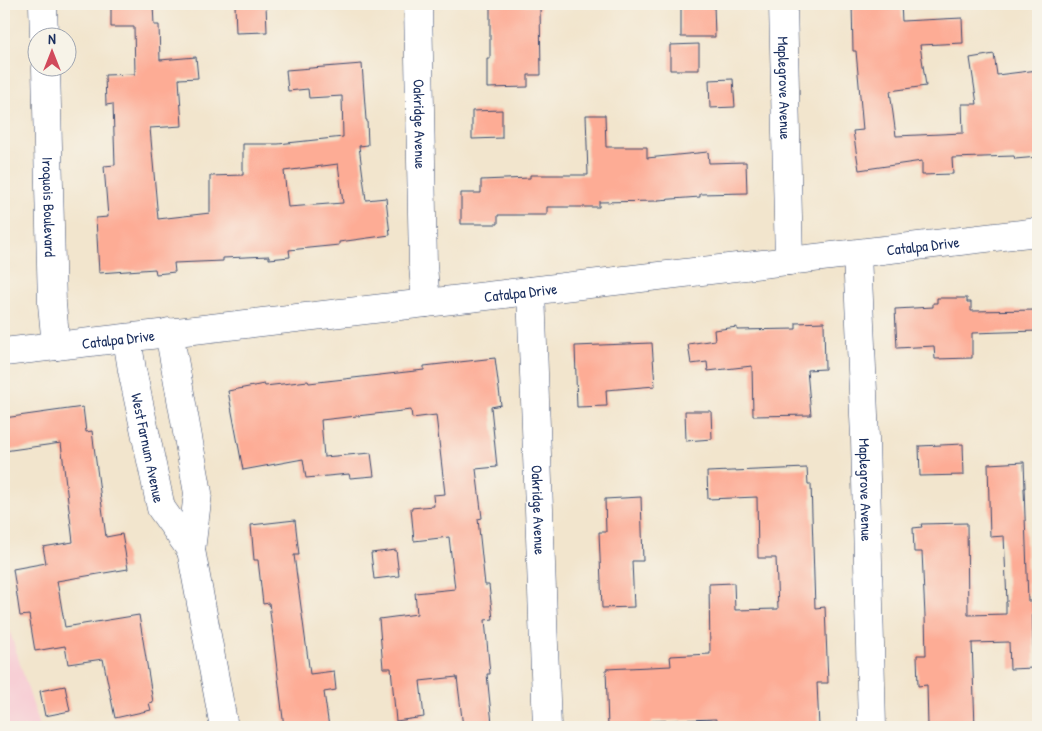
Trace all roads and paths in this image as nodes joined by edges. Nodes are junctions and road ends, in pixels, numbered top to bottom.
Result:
1 (43, 4) edge
2 (418, 4) edge
3 (783, 4) edge
4 (44, 28) edge
5 (46, 78) edge
6 (1038, 232) edge
7 (857, 254) junction
8 (789, 261) junction
9 (531, 291) junction
10 (426, 303) junction
11 (169, 332) junction
12 (127, 338) junction
13 (56, 346) junction
14 (4, 352) edge
15 (191, 550) junction
16 (224, 727) edge
17 (547, 727) edge
18 (872, 727) edge

1 - 4 street
2 - 10 street, Oakridge Avenue
3 - 8 street, Maplegrove Avenue
5 - 13 street, Iroquois Boulevard
6 - 7 street, Catalpa Drive
7 - 8 street, Catalpa Drive
7 - 18 street, Maplegrove Avenue
8 - 9 street, Catalpa Drive
9 - 10 street, Catalpa Drive
9 - 17 street, Oakridge Avenue
10 - 11 street, Catalpa Drive
11 - 12 street, Catalpa Drive
11 - 15 street, West Farnum Avenue
12 - 13 street, Catalpa Drive
12 - 15 street, West Farnum Avenue
13 - 14 street, Catalpa Drive
15 - 16 street, West Farnum Avenue

